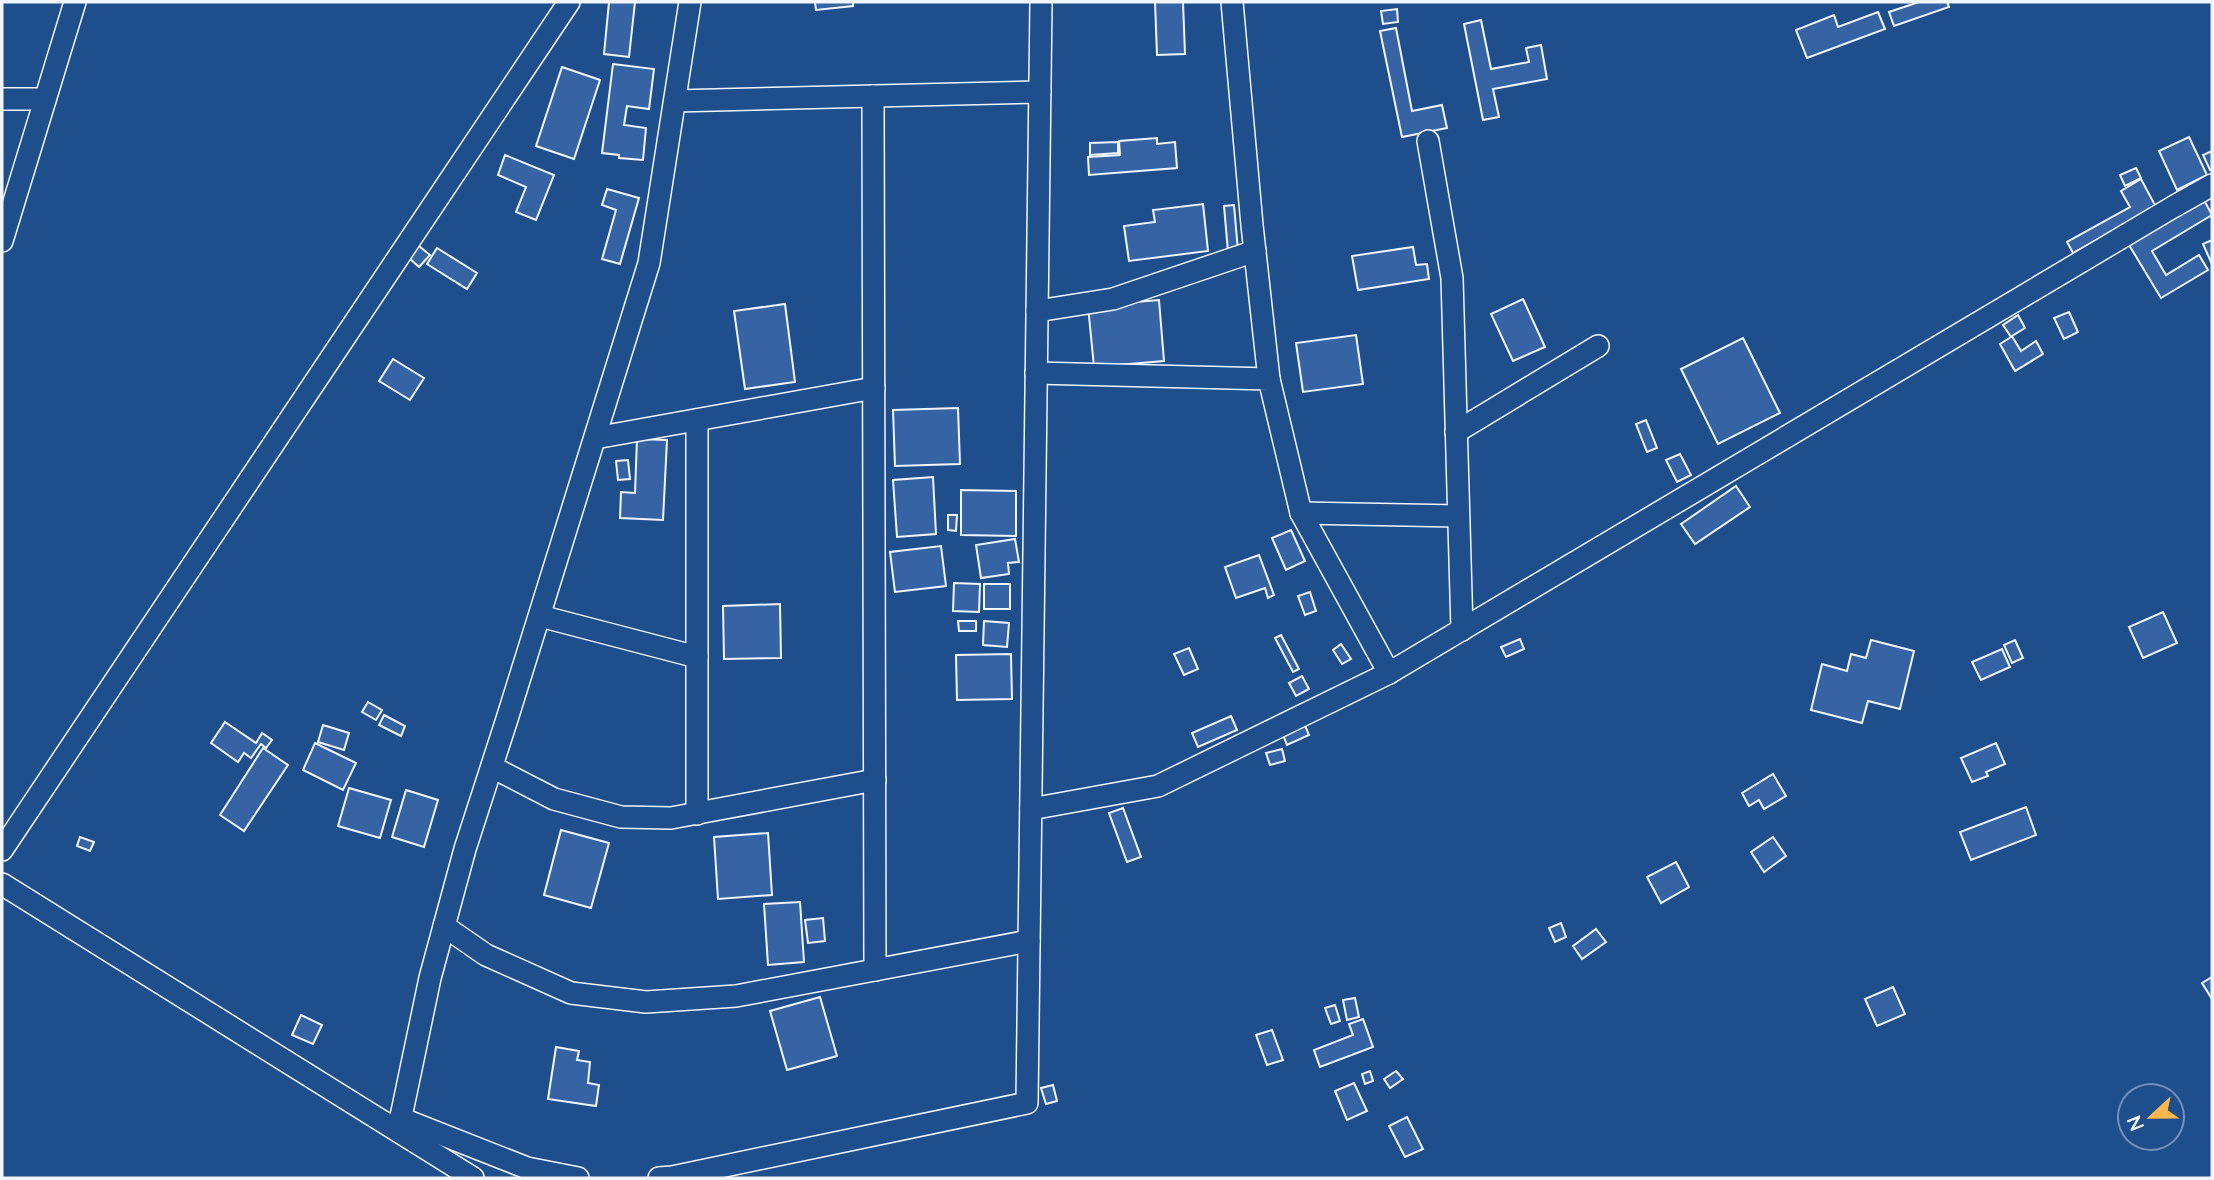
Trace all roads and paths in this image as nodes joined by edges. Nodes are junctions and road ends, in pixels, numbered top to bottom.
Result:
1 (75, 2) edge
2 (569, 2) edge
3 (690, 2) edge
4 (1041, 2) edge
5 (1232, 2) edge
6 (1040, 92) junction
7 (873, 96) junction
8 (2, 99) edge
9 (45, 99) junction
10 (674, 101) junction
11 (1429, 141) dead end
12 (2212, 185) edge
13 (2, 241) edge
14 (1255, 250) junction
15 (1037, 311) junction
16 (1598, 346) dead end
17 (1036, 373) junction
18 (1269, 379) junction
19 (874, 388) junction
20 (697, 420) junction
21 (1456, 432) junction
22 (595, 438) junction
23 (1301, 513) junction
24 (1458, 516) junction
25 (540, 616) junction
26 (1462, 630) junction
27 (697, 657) junction
28 (1389, 673) junction
29 (492, 767) junction
30 (875, 780) junction
31 (1031, 809) junction
32 (697, 814) junction
33 (2, 850) edge
34 (2, 884) edge
35 (444, 926) junction
36 (1029, 941) junction
37 (876, 970) junction
38 (399, 1125) junction
39 (473, 1178) edge
40 (578, 1178) edge
41 (659, 1178) edge

1 - 9 street
2 - 33 street
3 - 10 street
4 - 6 street
5 - 14 street
6 - 7 street
6 - 15 street
7 - 10 street
7 - 19 street
8 - 9 street
9 - 13 street
10 - 22 street
11 - 21 street
12 - 26 street
14 - 15 street
14 - 18 street
15 - 17 street
16 - 21 street
17 - 18 street
17 - 31 street
18 - 23 street
19 - 20 street
19 - 30 street
20 - 22 street
20 - 27 street
21 - 24 street
22 - 25 street
23 - 24 street
23 - 28 street
24 - 26 street
25 - 27 street
25 - 29 street
26 - 28 street
27 - 32 street
28 - 31 street
29 - 32 street
29 - 35 street
30 - 32 street
30 - 37 street
31 - 36 street
34 - 38 street
35 - 37 street
35 - 38 street
36 - 37 street
36 - 41 street
38 - 39 street
38 - 40 street

